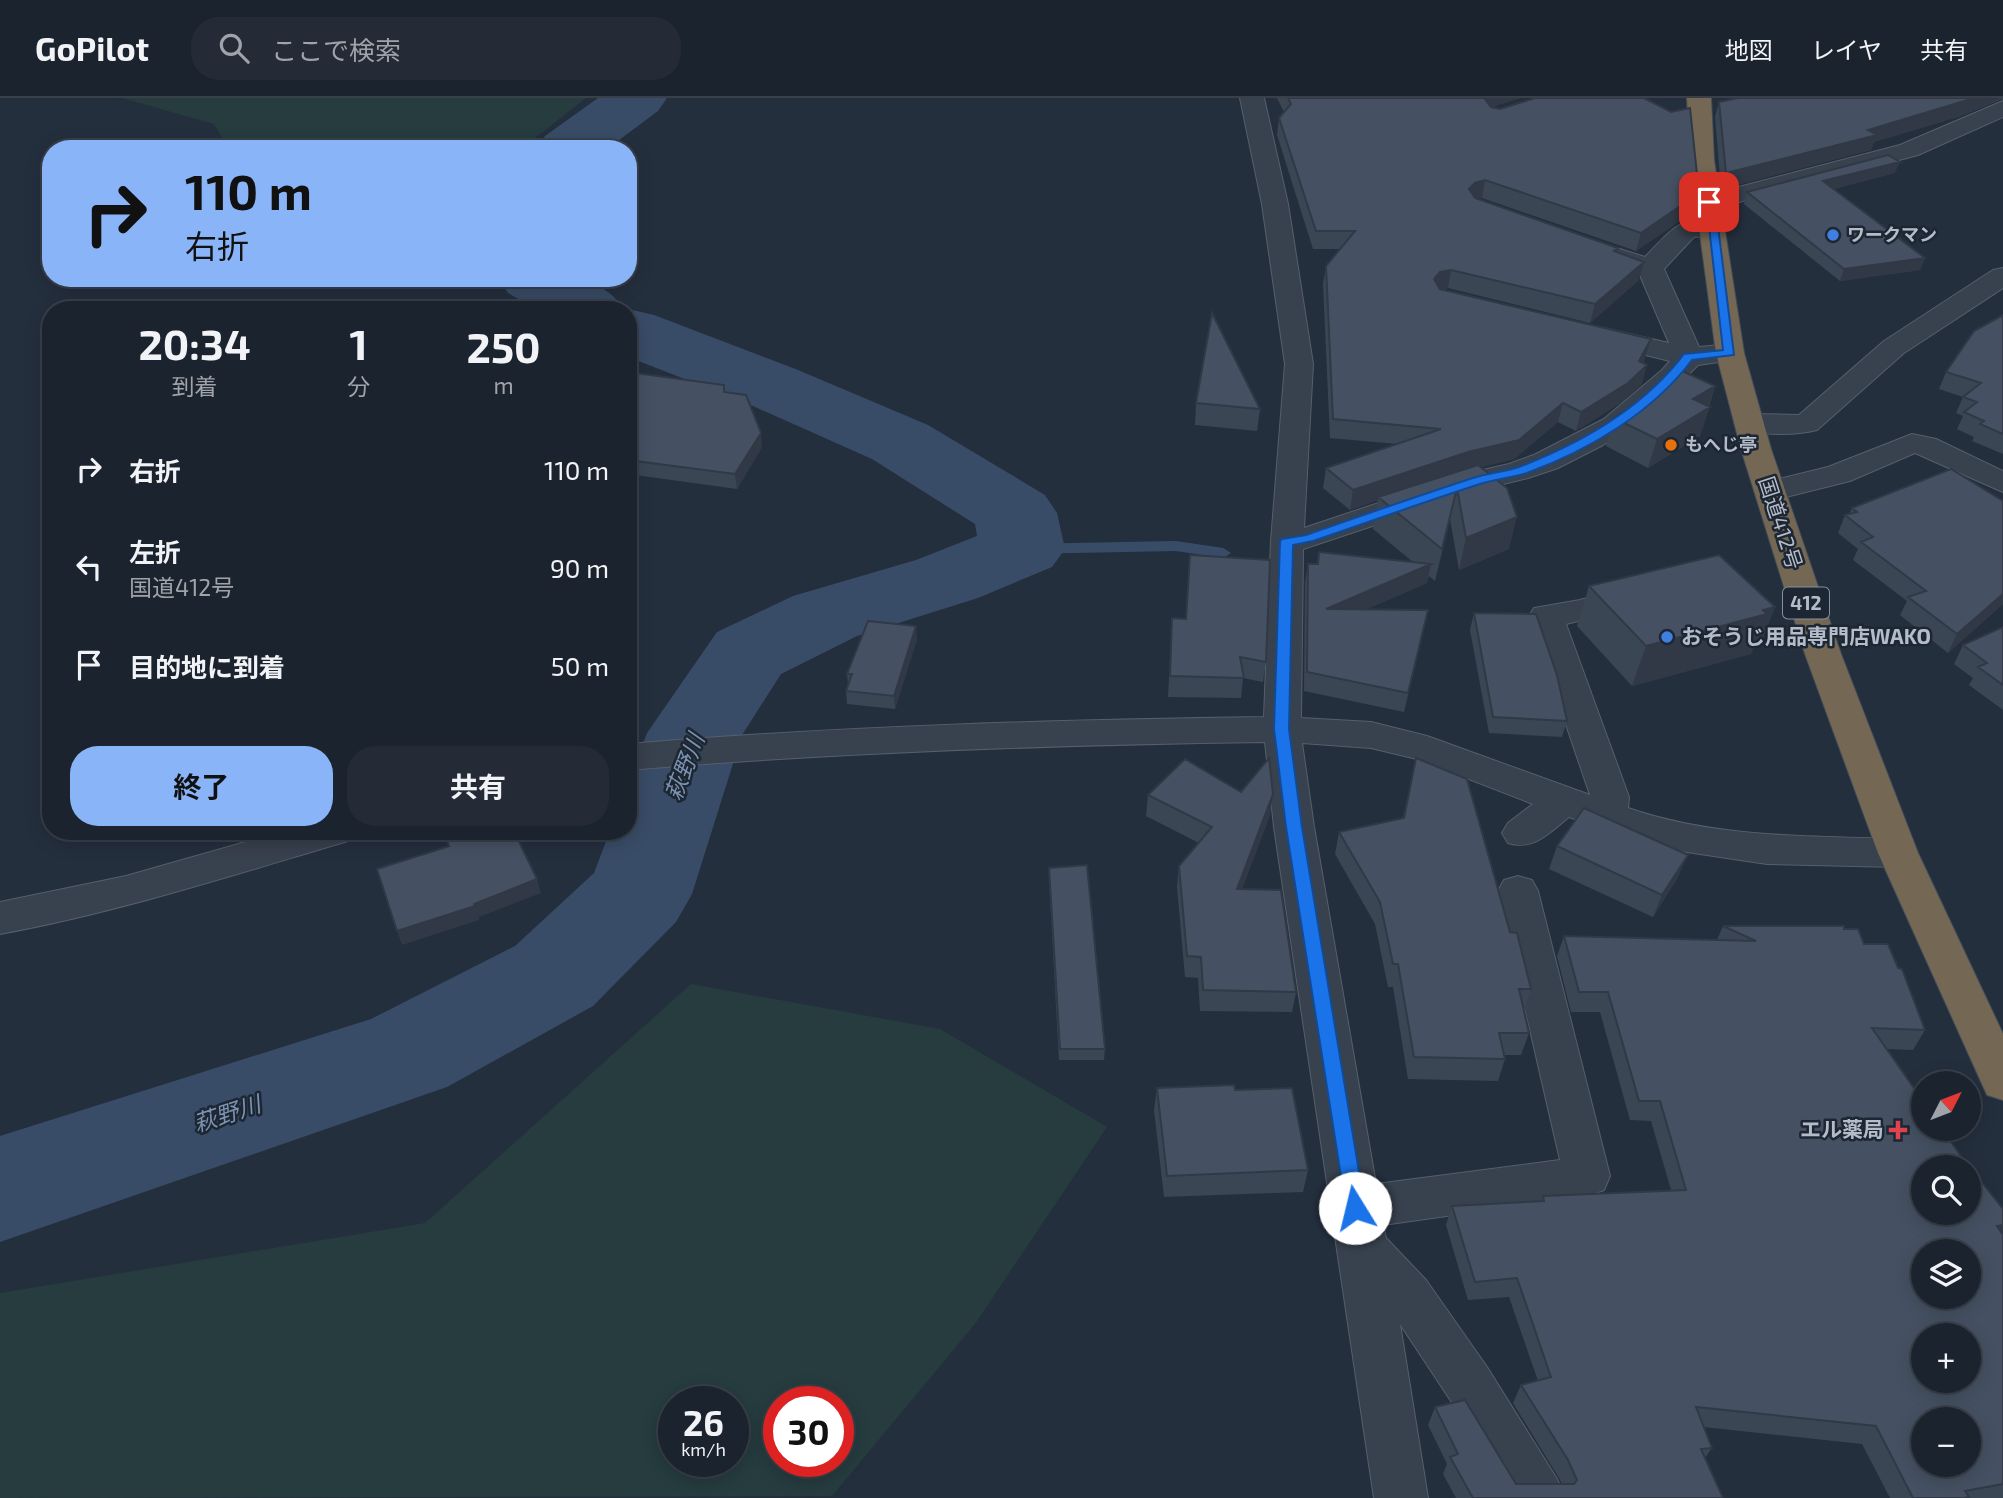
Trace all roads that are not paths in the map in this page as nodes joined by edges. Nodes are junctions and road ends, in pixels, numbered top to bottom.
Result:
1 (1252, 98) edge
2 (1699, 98) edge
3 (2003, 108) edge
4 (1711, 216) junction
5 (1572, 241) edge
6 (1650, 268) junction
7 (2003, 276) edge
8 (1568, 328) edge
9 (1730, 353) junction
10 (1689, 357) junction
11 (1749, 423) junction
12 (2003, 483) edge
13 (1770, 491) junction
14 (1287, 541) junction
15 (1660, 589) edge
16 (1282, 729) junction
17 (637, 756) edge
18 (1564, 801) junction
19 (1608, 816) junction
20 (1522, 833) dead end
21 (302, 840) edge
22 (1898, 853) junction
23 (1518, 891) dead end
24 (0, 918) edge
25 (1999, 1066) edge
26 (1359, 1228) junction
27 (1401, 1498) edge
28 (1538, 1498) edge

1 - 14 street
2 - 4 highway, 国道412号 / 412
3 - 4 street
4 - 6 street
4 - 9 highway, 国道412号 / 412
5 - 6 street
6 - 10 street
7 - 11 street
8 - 10 street
9 - 10 street
9 - 11 highway, 国道412号 / 412
10 - 14 street
11 - 13 highway, 国道412号 / 412
12 - 13 street
13 - 22 highway, 国道412号 / 412
14 - 16 street
15 - 19 street
16 - 17 street
16 - 18 street
16 - 26 street
18 - 19 street
18 - 20 street
19 - 22 street
21 - 24 street
22 - 25 highway, 国道412号 / 412
23 - 26 street
26 - 27 street
26 - 28 street

